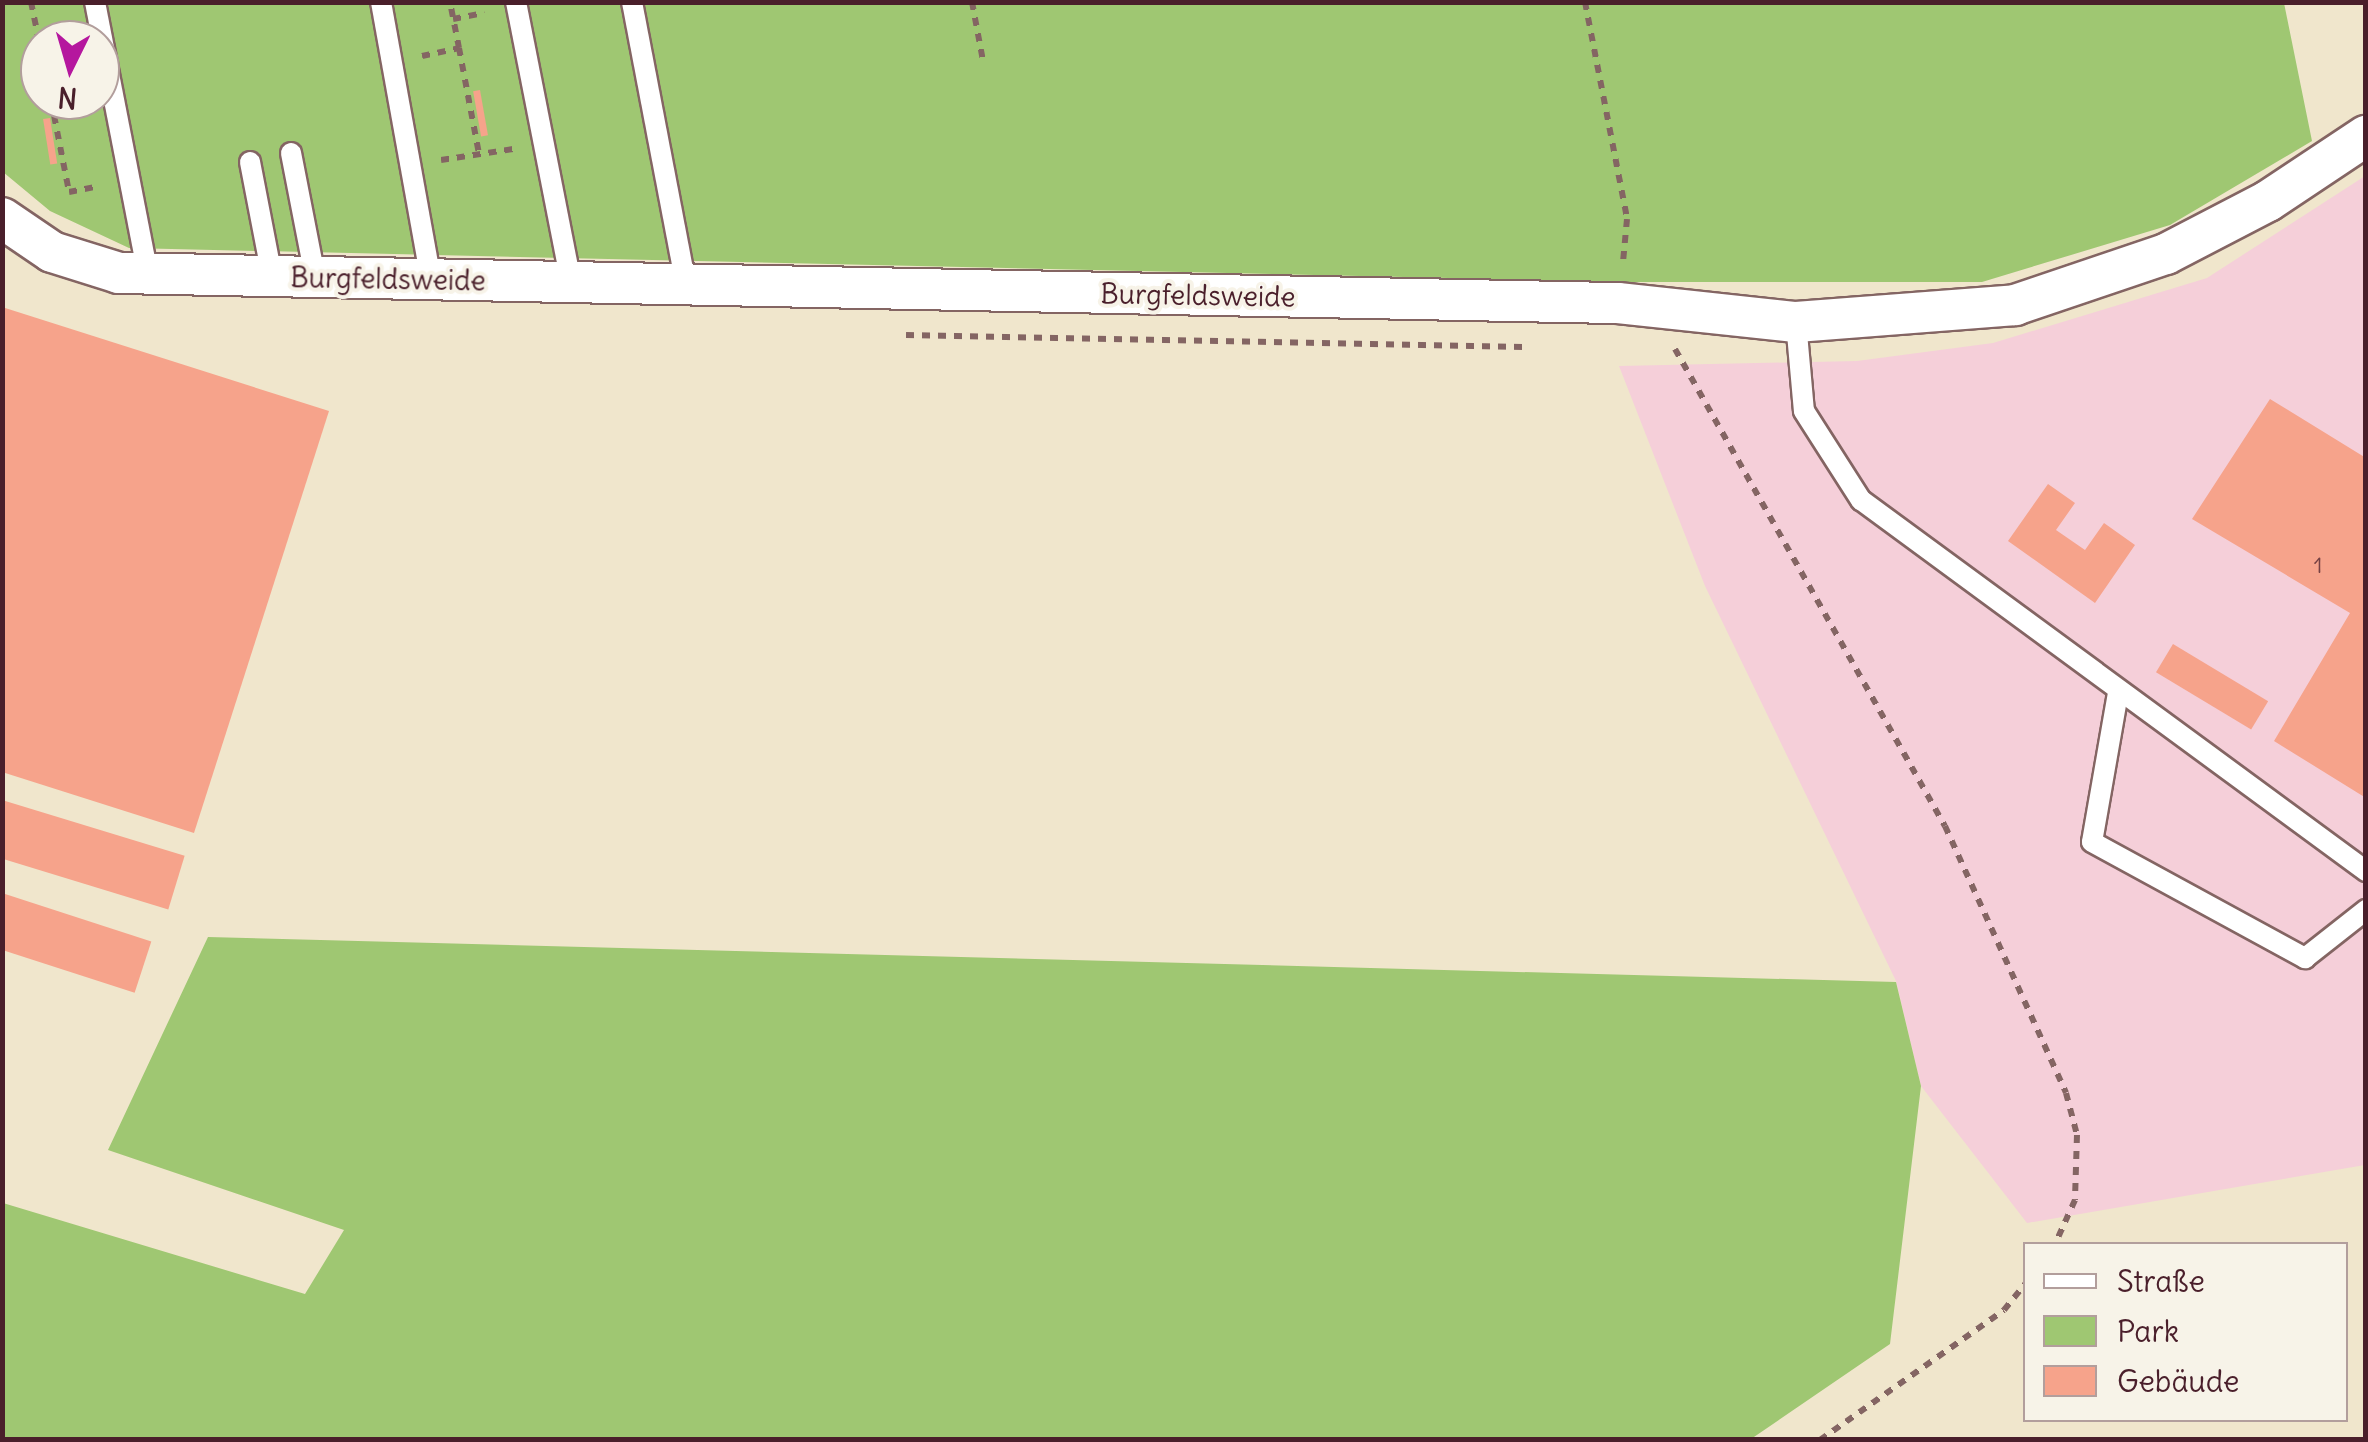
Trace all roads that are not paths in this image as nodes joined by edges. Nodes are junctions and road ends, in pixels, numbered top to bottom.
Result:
1 (95, 2) edge
2 (381, 2) edge
3 (516, 2) edge
4 (632, 2) edge
5 (2366, 136) edge
6 (292, 154) dead end
7 (250, 162) dead end
8 (2, 218) edge
9 (148, 274) junction
10 (272, 276) junction
11 (315, 277) junction
12 (431, 280) junction
13 (571, 282) junction
14 (686, 285) junction
15 (1796, 322) junction
16 (2118, 693) junction
17 (2366, 871) edge
18 (2366, 910) edge

1 - 9 lane
2 - 12 lane
3 - 13 lane
4 - 14 lane
5 - 15 street, Burgfeldsweide
6 - 11 lane
7 - 10 lane
8 - 9 street, Burgfeldsweide
9 - 10 street, Burgfeldsweide
10 - 11 street, Burgfeldsweide
11 - 12 street, Burgfeldsweide
12 - 13 street, Burgfeldsweide
13 - 14 street, Burgfeldsweide
14 - 15 street, Burgfeldsweide
15 - 16 lane
16 - 17 lane
16 - 18 lane

